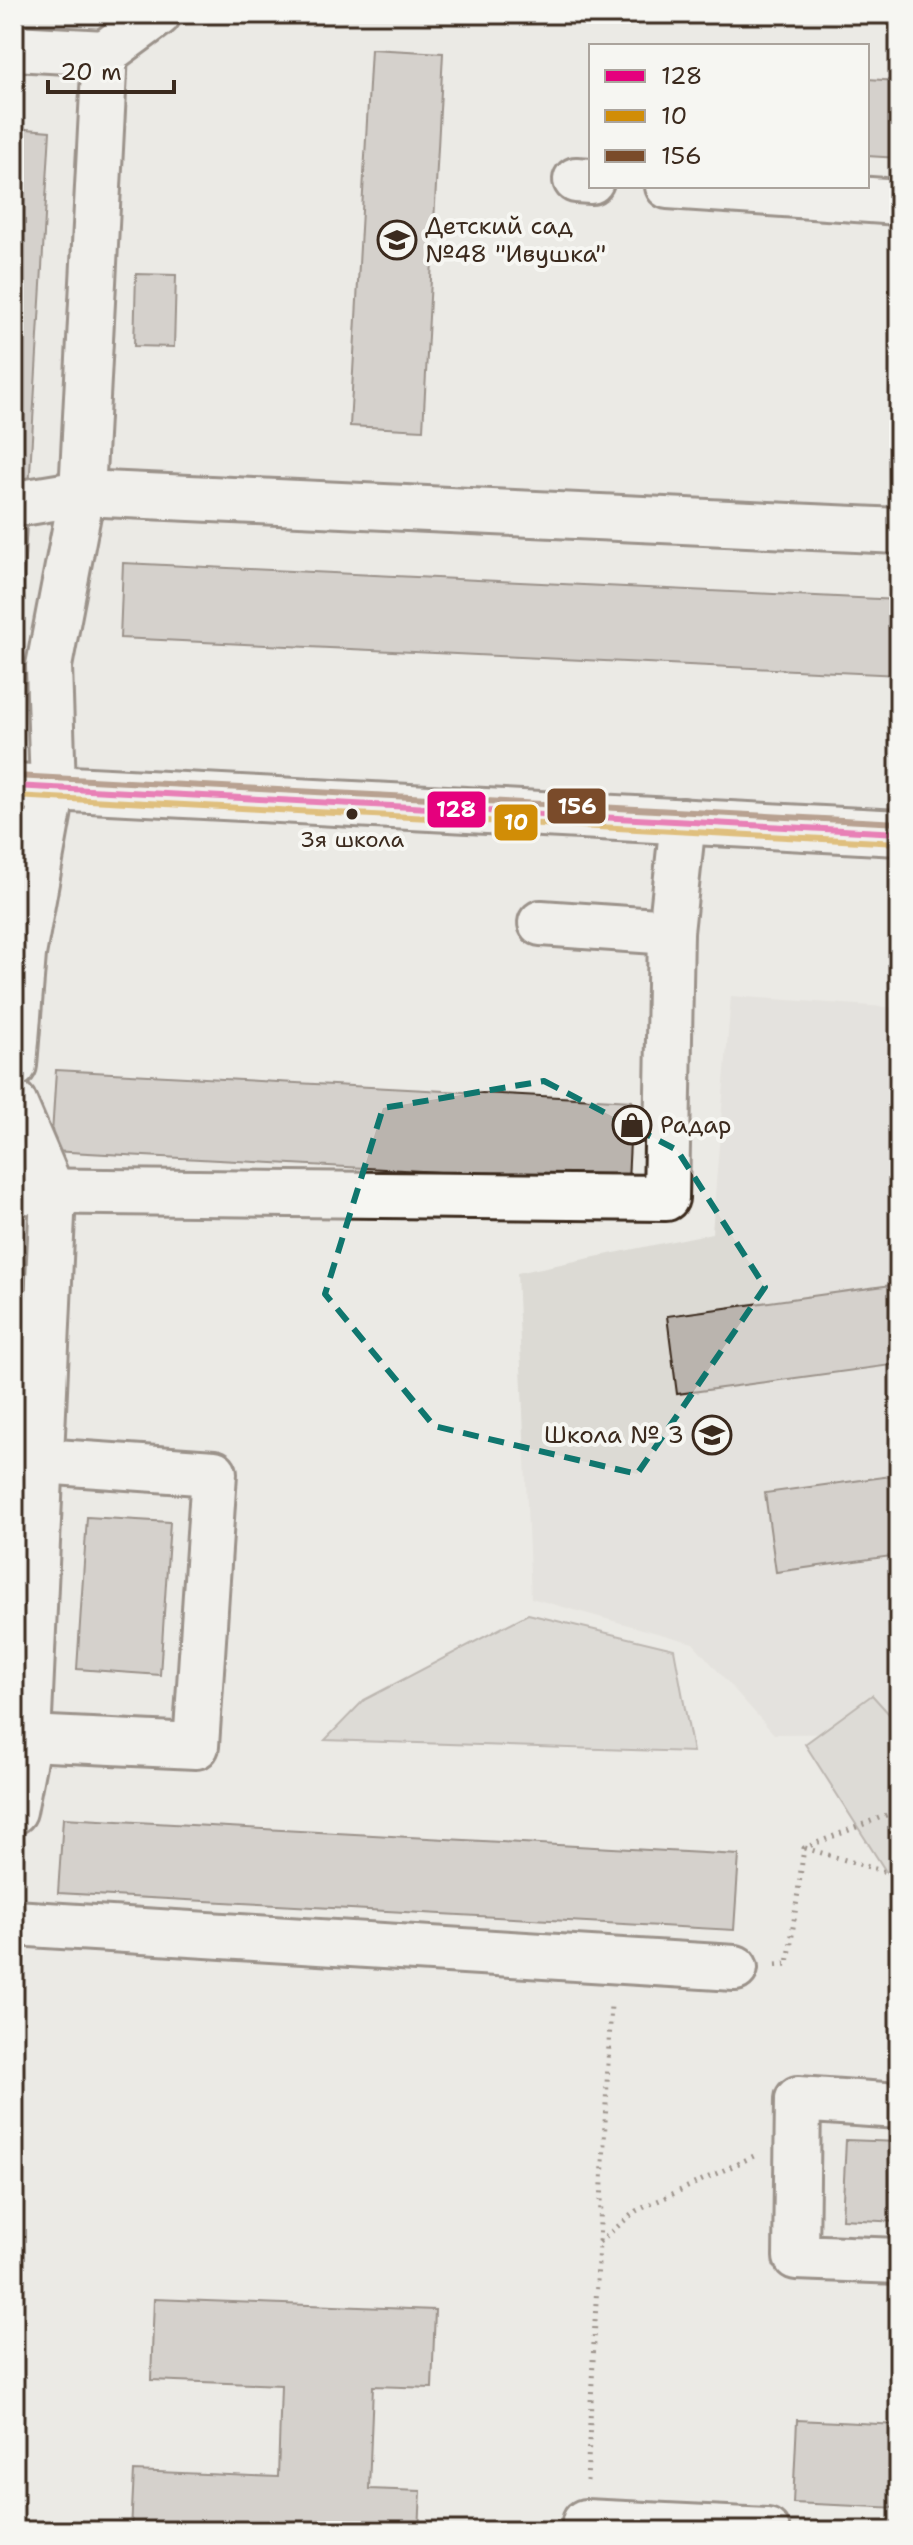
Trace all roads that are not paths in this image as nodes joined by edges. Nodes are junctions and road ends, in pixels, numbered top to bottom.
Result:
1 (158, 14) edge
2 (14, 48) edge
3 (105, 53) junction
4 (697, 188) edge
5 (899, 202) edge
6 (82, 493) junction
7 (28, 502) dead end
8 (899, 531) edge
9 (34, 787) edge
10 (683, 821) junction
11 (899, 833) edge
12 (541, 923) dead end
13 (671, 932) junction
14 (14, 1065) edge
15 (14, 1103) edge
16 (34, 1193) edge
17 (41, 1461) junction
18 (26, 1522) edge
19 (28, 1738) junction
20 (14, 1811) edge
21 (14, 1923) edge
22 (735, 1968) road end
23 (899, 2106) edge
24 (899, 2261) edge
25 (585, 2526) edge
26 (767, 2531) edge

1 - 3 street
2 - 3 street
3 - 6 street
4 - 5 street
6 - 7 street
6 - 8 street
6 - 9 street
9 - 10 street
9 - 14 street
10 - 11 street
10 - 13 street
12 - 13 street
13 - 16 street
15 - 16 street
16 - 17 street
17 - 18 street
17 - 19 street
18 - 19 street
19 - 20 street
21 - 22 street
23 - 24 street
25 - 26 street

